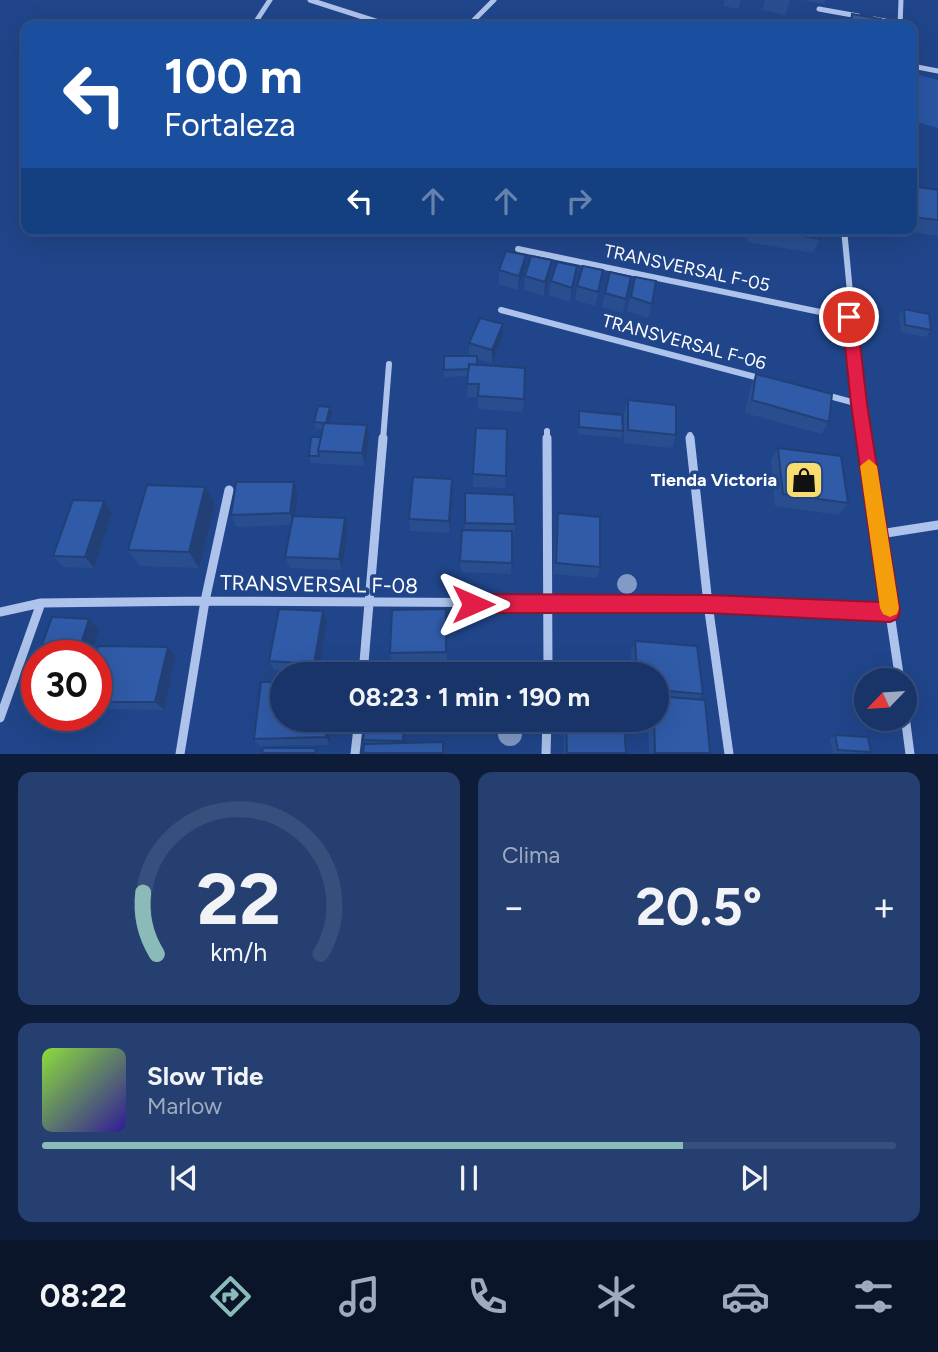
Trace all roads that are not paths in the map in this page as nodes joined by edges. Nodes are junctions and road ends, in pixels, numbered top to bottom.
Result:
1 (270, 0) edge
2 (310, 0) edge
3 (494, 0) edge
4 (901, 0) edge
5 (819, 9) dead end
6 (256, 21) edge
7 (375, 21) edge
8 (473, 21) edge
9 (880, 21) edge
10 (900, 21) edge
11 (917, 67) edge
12 (938, 71) edge
13 (844, 235) edge
14 (518, 249) dead end
15 (501, 310) dead end
16 (849, 317) junction
17 (388, 364) dead end
18 (766, 380) edge
19 (819, 393) edge
20 (859, 404) junction
21 (547, 432) dead end
22 (690, 435) dead end
23 (229, 490) dead end
24 (938, 525) edge
25 (880, 534) junction
26 (205, 601) junction
27 (41, 603) junction
28 (370, 603) junction
29 (550, 604) junction
30 (708, 604) junction
31 (0, 612) edge
32 (890, 612) junction
33 (364, 662) edge
34 (548, 662) edge
35 (898, 668) edge
36 (0, 718) edge
37 (358, 732) edge
38 (547, 732) edge
39 (907, 732) edge
40 (180, 754) edge
41 (355, 754) edge
42 (546, 754) edge
43 (729, 754) edge
44 (910, 754) edge

1 - 6 street
2 - 7 street
3 - 8 street
4 - 10 street
5 - 9 street
11 - 12 street
13 - 16 street
14 - 16 street, TRANSVERSAL F-05
15 - 18 street, TRANSVERSAL F-06
16 - 20 street
17 - 28 street
19 - 20 street
20 - 25 street
21 - 29 street
22 - 30 street
23 - 26 street
24 - 25 street
25 - 32 street
26 - 27 street, TRANSVERSAL F-08
26 - 28 street, TRANSVERSAL F-08
26 - 40 street
27 - 31 street, TRANSVERSAL F-08
27 - 36 street
28 - 29 street, TRANSVERSAL F-08
28 - 33 street
29 - 30 street, TRANSVERSAL F-08
29 - 34 street
30 - 32 street, TRANSVERSAL F-08
30 - 43 street
32 - 35 street
37 - 41 street
38 - 42 street
39 - 44 street

